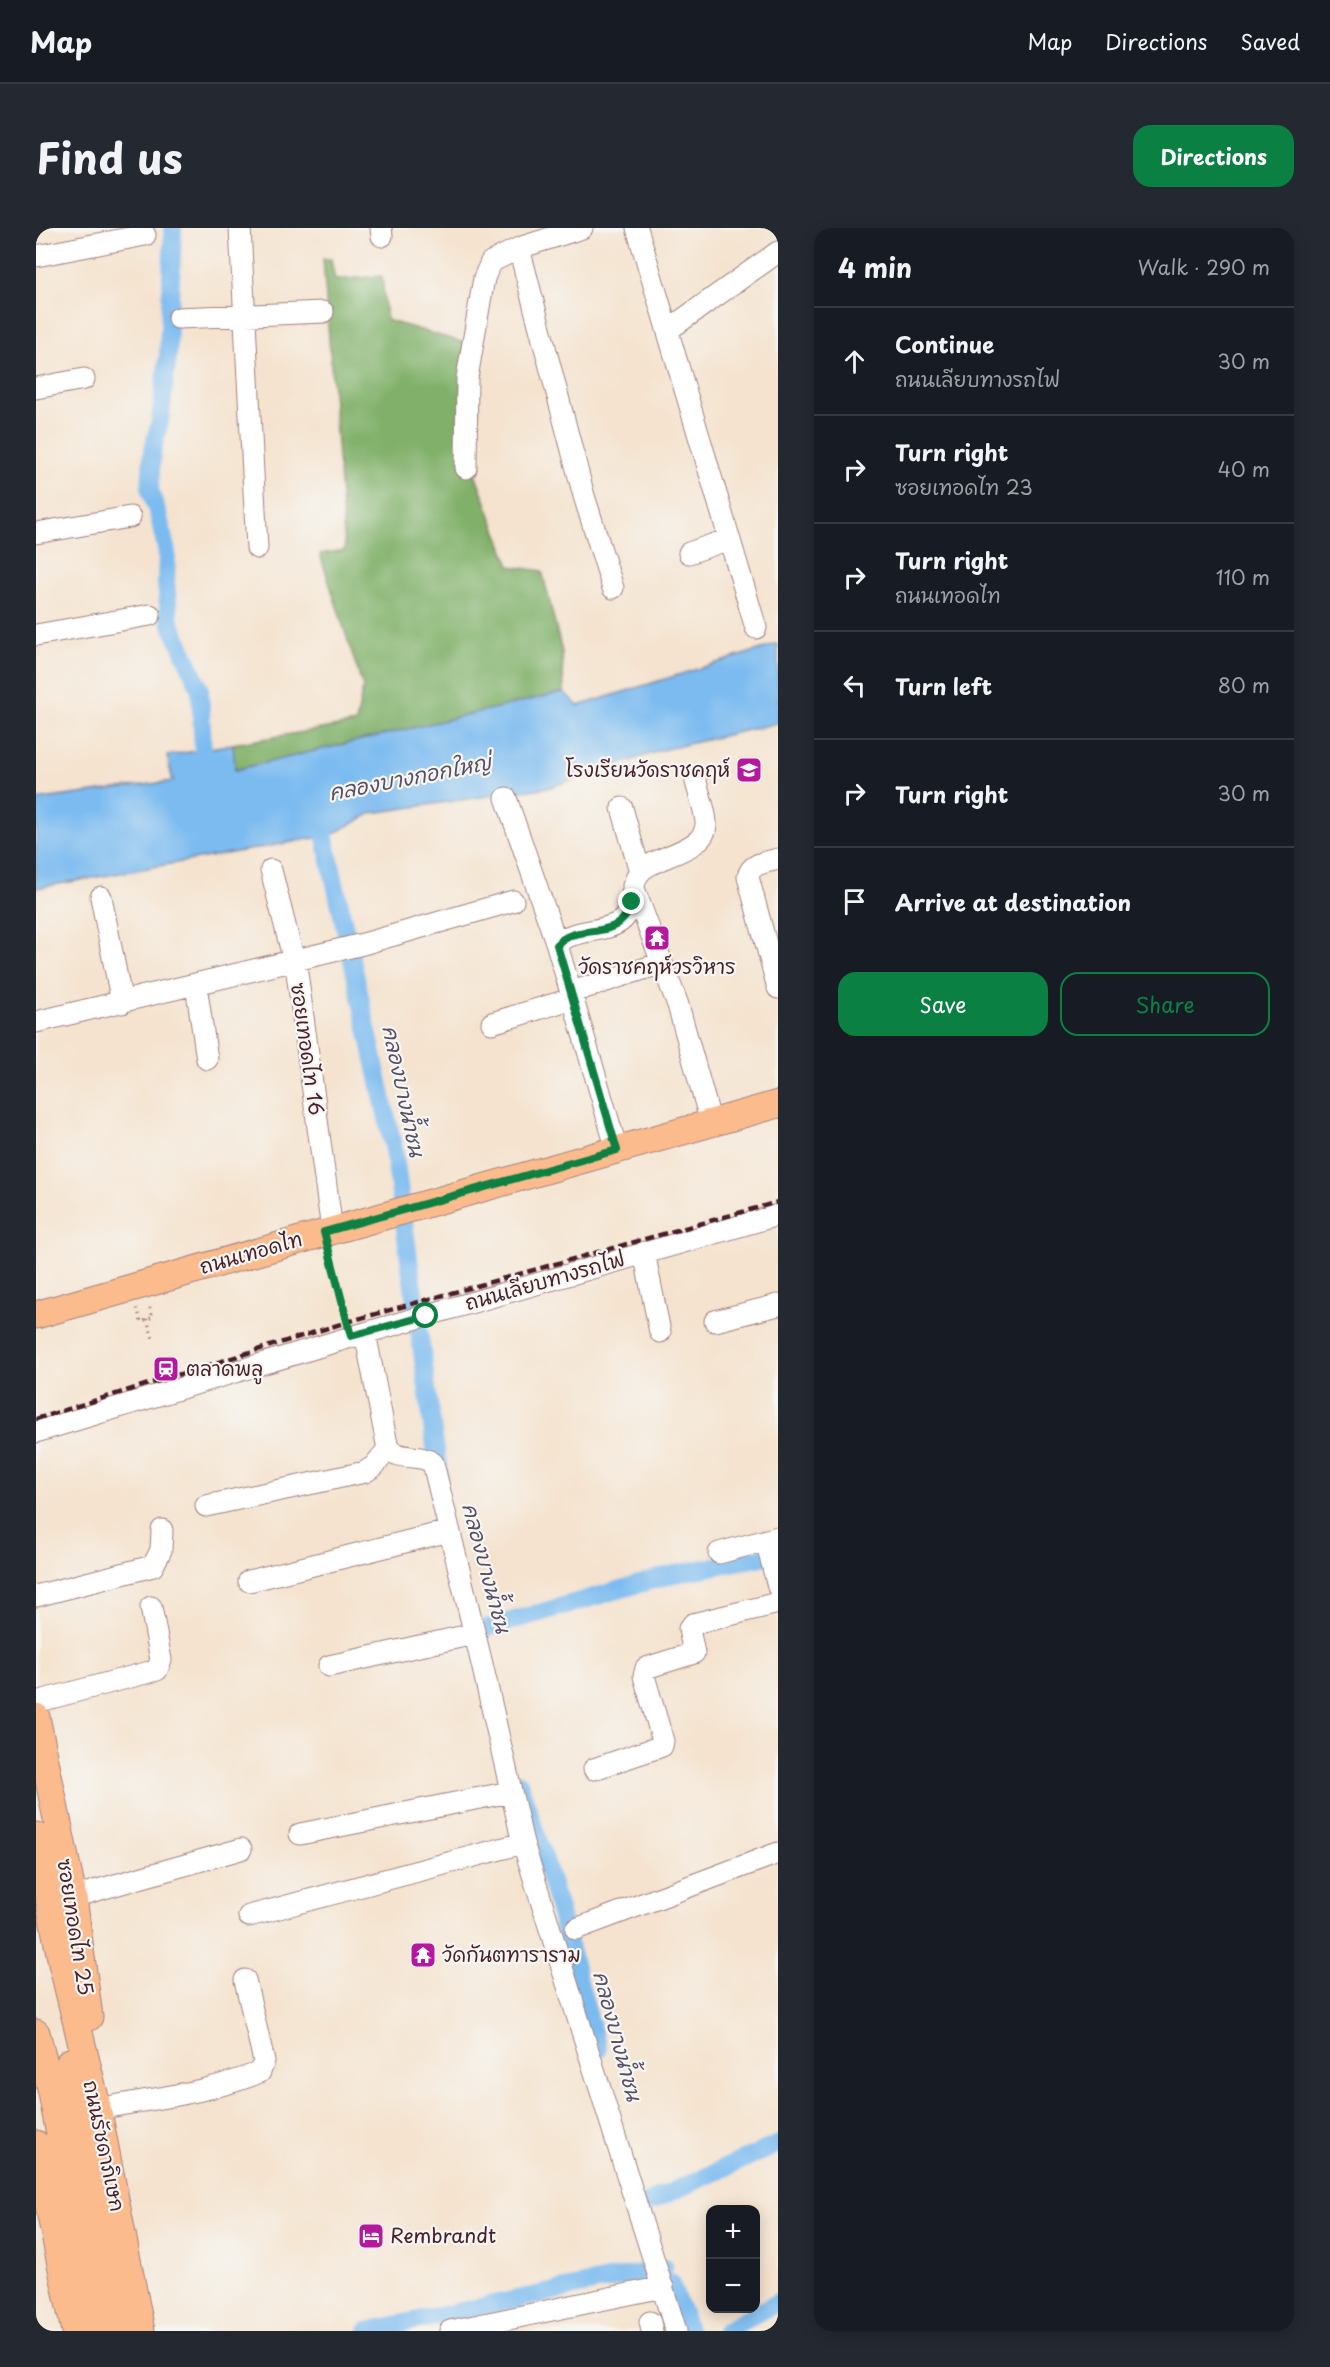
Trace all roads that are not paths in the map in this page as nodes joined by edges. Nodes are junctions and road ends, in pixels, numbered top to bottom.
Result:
1 (240, 228) edge
2 (582, 228) edge
3 (637, 228) edge
4 (145, 235) dead end
5 (519, 248) junction
6 (778, 252) edge
7 (36, 256) edge
8 (323, 312) dead end
9 (243, 315) junction
10 (178, 318) dead end
11 (668, 330) junction
12 (84, 379) dead end
13 (36, 388) edge
14 (465, 468) dead end
15 (130, 517) dead end
16 (36, 533) edge
17 (729, 539) junction
18 (257, 548) dead end
19 (689, 552) dead end
20 (613, 588) dead end
21 (150, 615) dead end
22 (756, 628) dead end
23 (36, 635) edge
24 (696, 782) dead end
25 (507, 798) dead end
26 (622, 808) dead end
27 (778, 859) edge
28 (272, 870) dead end
29 (636, 879) junction
30 (101, 897) dead end
31 (513, 901) dead end
32 (557, 945) junction
33 (294, 960) junction
34 (662, 963) junction
35 (196, 985) junction
36 (778, 988) edge
37 (573, 995) junction
38 (122, 1003) junction
39 (36, 1023) edge
40 (492, 1023) dead end
41 (207, 1059) dead end
42 (778, 1104) edge
43 (711, 1123) junction
44 (617, 1150) junction
45 (778, 1215) edge
46 (328, 1231) junction
47 (644, 1252) junction
48 (778, 1305) edge
49 (36, 1315) edge
50 (715, 1321) dead end
51 (660, 1332) dead end
52 (358, 1335) junction
53 (36, 1432) edge
54 (388, 1449) junction
55 (206, 1506) dead end
56 (162, 1530) dead end
57 (449, 1531) junction
58 (771, 1547) edge
59 (719, 1553) dead end
60 (249, 1581) dead end
61 (778, 1587) edge
62 (36, 1596) edge
63 (778, 1602) edge
64 (151, 1607) dead end
65 (474, 1634) junction
66 (329, 1666) dead end
67 (36, 1702) edge
68 (36, 1717) edge
69 (594, 1769) dead end
70 (510, 1792) junction
71 (300, 1834) dead end
72 (36, 1836) edge
73 (523, 1843) junction
74 (241, 1849) dead end
75 (778, 1853) edge
76 (72, 1897) junction
77 (249, 1916) dead end
78 (576, 1929) dead end
79 (62, 1963) junction
80 (245, 1980) dead end
81 (36, 2033) edge
82 (97, 2105) junction
83 (36, 2144) edge
84 (42, 2205) edge
85 (662, 2286) junction
86 (75, 2331) edge
87 (98, 2331) edge
88 (121, 2331) edge
89 (141, 2331) edge
90 (450, 2331) edge
91 (676, 2331) edge

1 - 9 street
2 - 5 street
3 - 11 street
4 - 7 street
5 - 14 street
5 - 20 street
6 - 11 street
8 - 9 street
9 - 10 street
9 - 18 street
11 - 17 street
12 - 13 street
15 - 16 street
17 - 19 street
17 - 22 street
21 - 23 street
24 - 29 street
25 - 32 street
26 - 29 street
27 - 36 street
28 - 33 street, ซอยเทอดไท 16
29 - 32 street
29 - 34 street
30 - 38 street
31 - 33 street
32 - 37 street
33 - 35 street
33 - 46 street, ซอยเทอดไท 16
34 - 37 street
34 - 43 street
35 - 38 street
35 - 41 street
37 - 40 street
37 - 44 street
38 - 39 street
42 - 43 main road, ถนนเทอดไท
43 - 44 main road, ถนนเทอดไท
44 - 46 main road, ถนนเทอดไท
45 - 47 street, ถนนเลียบทางรถไฟ
46 - 49 main road, ถนนเทอดไท
47 - 51 street
47 - 52 street, ถนนเลียบทางรถไฟ
48 - 50 street
52 - 53 street, ถนนเลียบทางรถไฟ
52 - 54 street
54 - 55 street
54 - 57 street
56 - 62 street
57 - 60 street
57 - 65 street
58 - 59 street
58 - 61 street
63 - 69 street
64 - 67 street
65 - 66 street
65 - 70 street
68 - 76 main road, ซอยเทอดไท 25
70 - 71 street
70 - 73 street
72 - 79 main road, ถนนรัชดาภิเษก
73 - 77 street
73 - 85 street
74 - 76 street
75 - 78 street
76 - 82 main road, ซอยเทอดไท 25
79 - 82 main road, ถนนรัชดาภิเษก
79 - 88 main road, ถนนรัชดาภิเษก
80 - 82 street
81 - 87 main road, ถนนรัชดาภิเษก
82 - 89 main road, ถนนรัชดาภิเษก
83 - 84 main road
84 - 86 main road
85 - 90 street
85 - 91 street

